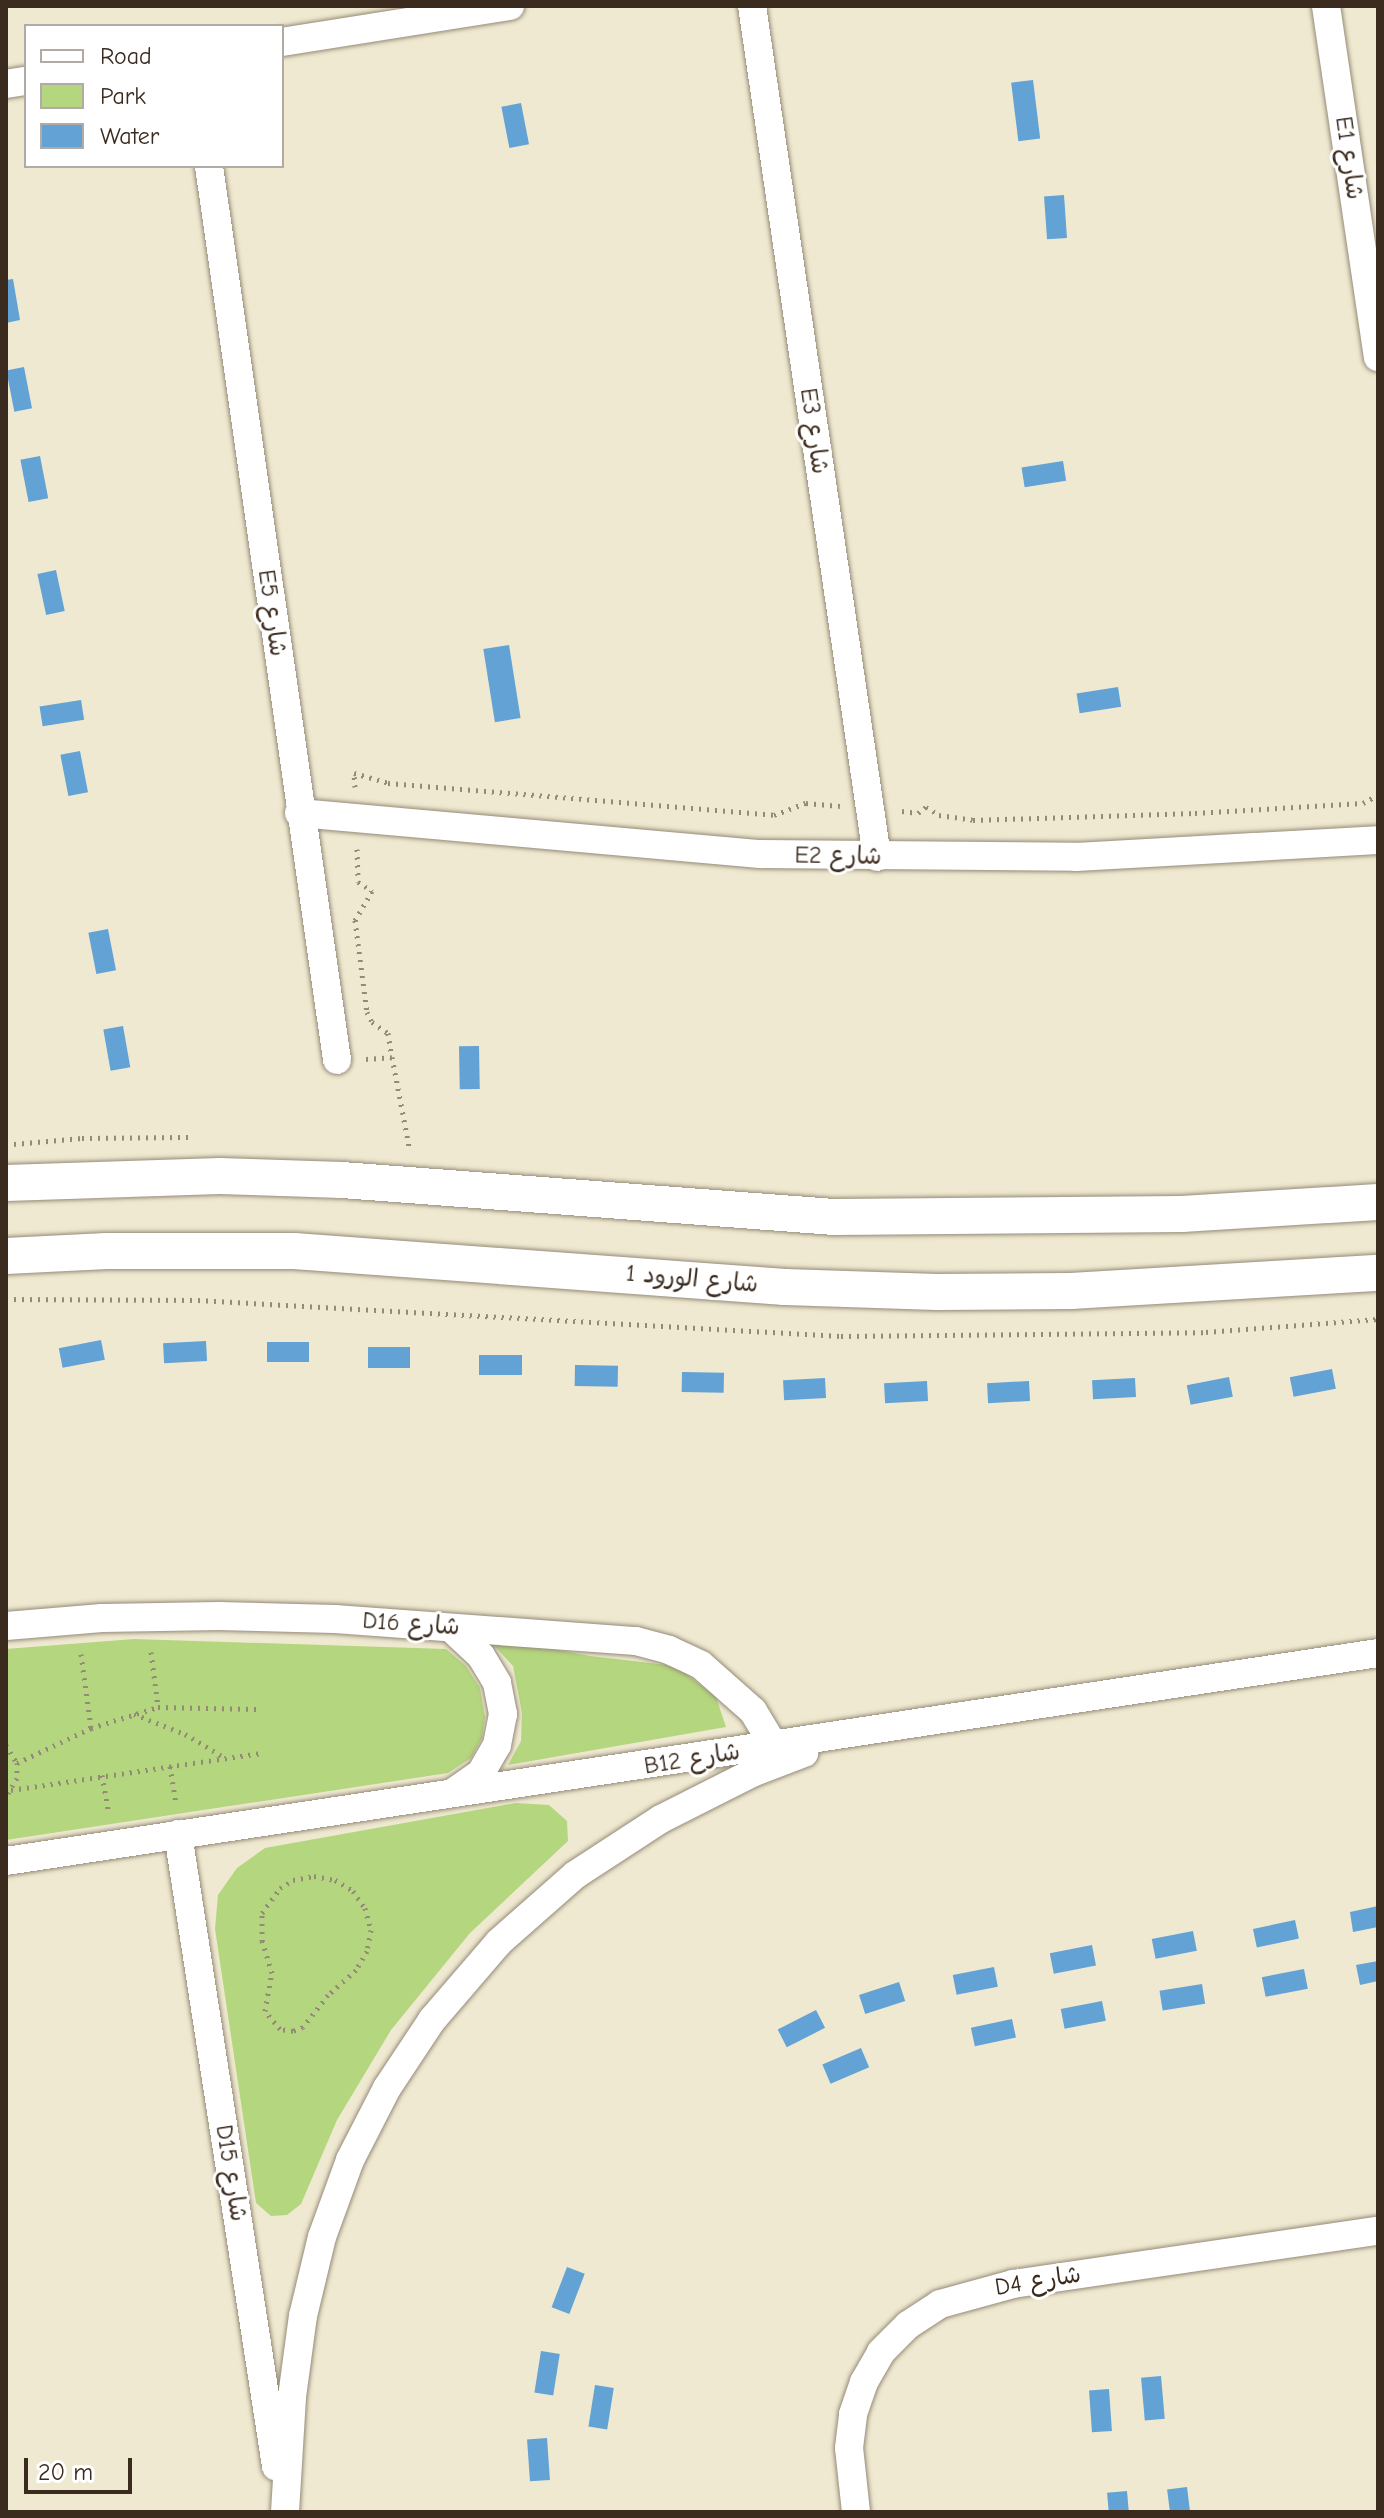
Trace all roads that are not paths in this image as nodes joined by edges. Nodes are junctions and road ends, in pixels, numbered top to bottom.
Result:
1 (510, 6) edge
2 (752, 6) edge
3 (1326, 6) edge
4 (284, 42) edge
5 (209, 168) edge
6 (1378, 357) edge
7 (299, 813) junction
8 (1378, 840) edge
9 (877, 857) junction
10 (337, 1060) road end
11 (6, 1183) edge
12 (1378, 1202) edge
13 (6, 1256) edge
14 (1378, 1273) edge
15 (6, 1626) edge
16 (451, 1628) junction
17 (1378, 1653) edge
18 (856, 1733) junction
19 (774, 1746) junction
20 (448, 1795) junction
21 (177, 1821) junction
22 (6, 1861) edge
23 (1378, 2231) edge
24 (284, 2512) edge
25 (856, 2512) edge

1 - 4 street
2 - 9 street, E3 شارع
3 - 6 street, E1 شارع
5 - 7 street, E5 شارع
7 - 9 street, E2 شارع
7 - 10 street, E5 شارع
8 - 9 street, E2 شارع
11 - 12 street
13 - 14 street, شارع الورود 1
15 - 16 street, D16 شارع
16 - 19 street, D16 شارع
16 - 20 street
17 - 18 street, B12 شارع
18 - 19 street, B12 شارع
18 - 24 street
19 - 20 street, B12 شارع
20 - 21 street, B12 شارع
21 - 22 street, B12 شارع
21 - 24 street, D15 شارع
23 - 25 street, D4 شارع

